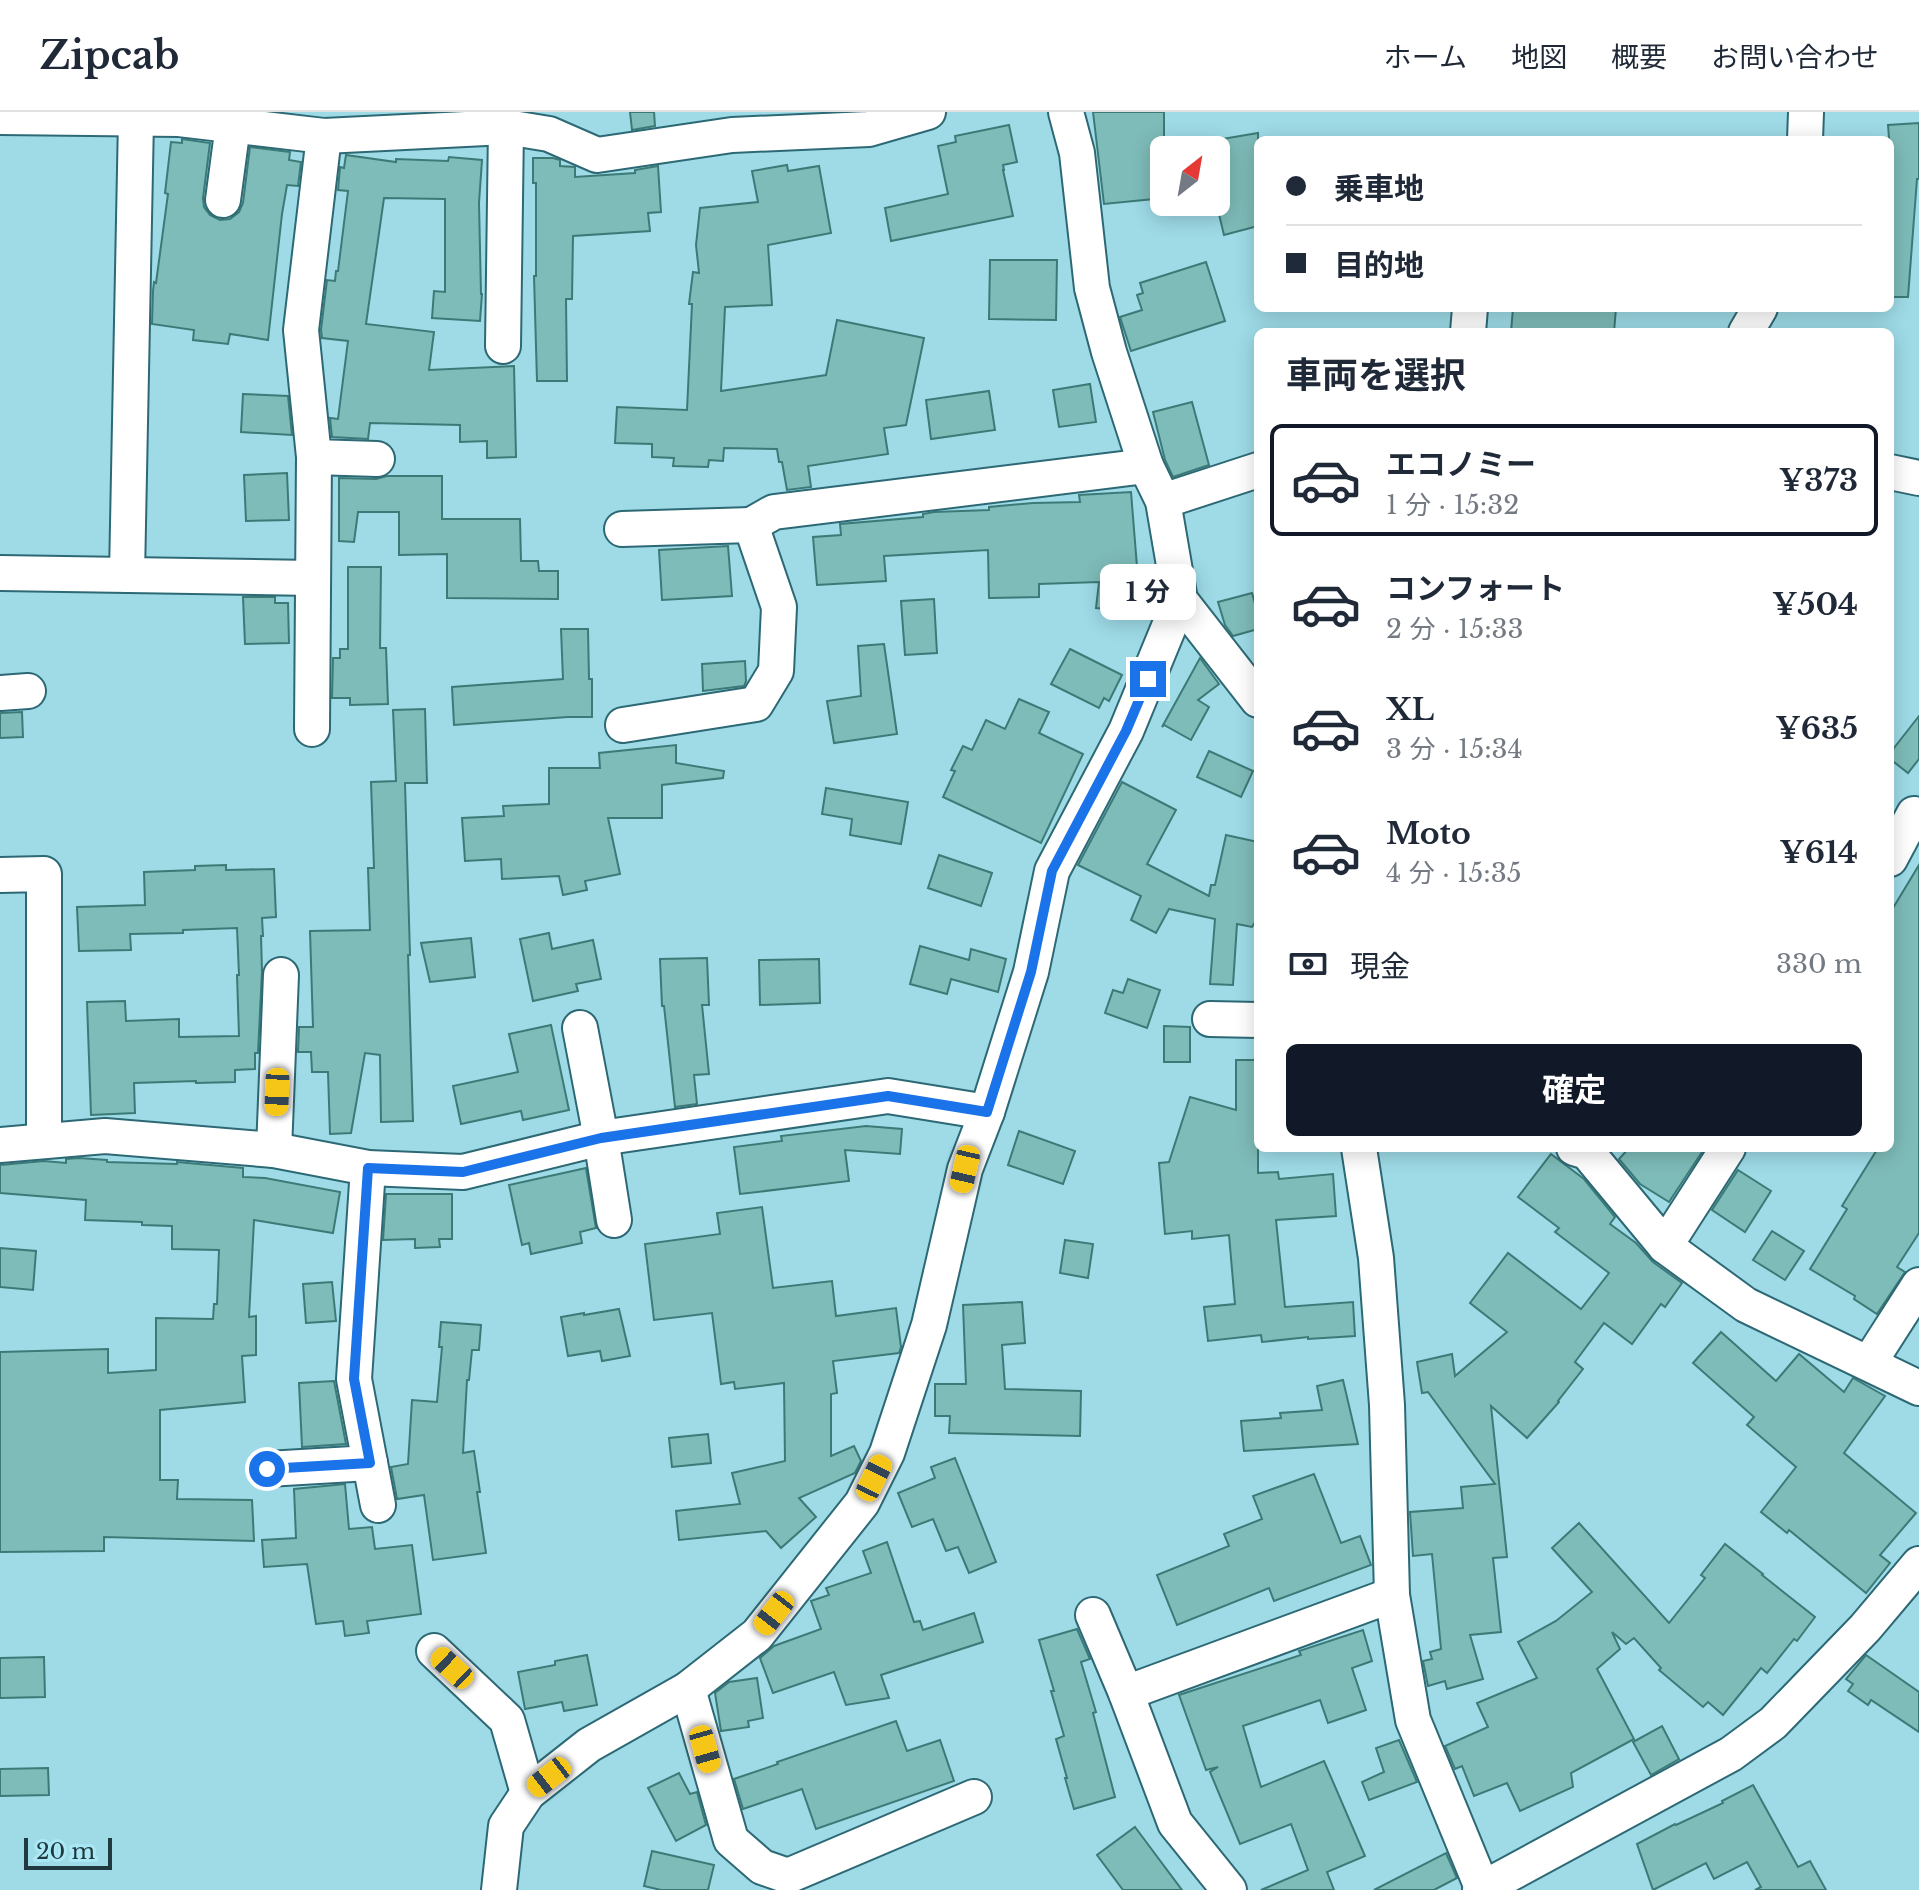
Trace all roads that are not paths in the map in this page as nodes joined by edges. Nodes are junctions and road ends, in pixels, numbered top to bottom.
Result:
1 (928, 112) edge
2 (1066, 112) edge
3 (1806, 112) edge
4 (180, 116) edge
5 (0, 117) edge
6 (136, 119) junction
7 (778, 122) edge
8 (233, 125) junction
9 (506, 127) junction
10 (324, 136) junction
11 (1805, 136) edge
12 (223, 200) dead end
13 (503, 346) dead end
14 (314, 457) junction
15 (377, 459) dead end
16 (1146, 466) junction
17 (1254, 471) edge
18 (1894, 473) edge
19 (1919, 478) edge
20 (1163, 501) junction
21 (751, 525) junction
22 (622, 529) dead end
23 (0, 573) edge
24 (127, 575) junction
25 (313, 578) junction
26 (1180, 600) junction
27 (1254, 695) edge
28 (623, 725) dead end
29 (312, 729) dead end
30 (1914, 814) dead end
31 (1894, 852) edge
32 (0, 875) edge
33 (281, 975) dead end
34 (1210, 1019) dead end
35 (1254, 1020) edge
36 (580, 1028) dead end
37 (987, 1112) junction
38 (601, 1138) junction
39 (44, 1141) junction
40 (0, 1145) edge
41 (274, 1150) junction
42 (1360, 1152) edge
43 (1587, 1152) edge
44 (1725, 1152) edge
45 (368, 1168) junction
46 (614, 1220) dead end
47 (1665, 1246) junction
48 (1919, 1285) edge
49 (1869, 1363) junction
50 (1919, 1388) edge
51 (370, 1463) junction
52 (267, 1469) dead end
53 (378, 1505) dead end
54 (1919, 1564) edge
55 (1392, 1595) junction
56 (1093, 1615) dead end
57 (434, 1651) dead end
58 (688, 1689) junction
59 (1126, 1693) junction
60 (528, 1793) junction
61 (974, 1797) dead end
62 (499, 1890) edge
63 (1229, 1890) edge
64 (1481, 1890) edge

1 - 7 street
2 - 16 street
3 - 11 street
4 - 6 street
4 - 8 street
5 - 6 street
6 - 24 street
7 - 9 street
8 - 10 street
8 - 12 street
9 - 10 street
9 - 13 street
10 - 14 street
14 - 15 street
14 - 25 street
16 - 20 street
16 - 21 street
17 - 20 street
18 - 19 street
20 - 26 street
21 - 22 street
21 - 28 street
23 - 24 street
24 - 25 street
25 - 29 street
26 - 27 street
26 - 37 street
30 - 31 street
32 - 39 street
33 - 41 street
34 - 35 street
36 - 38 street
37 - 38 street
37 - 58 street
38 - 45 street
38 - 46 street
39 - 40 street
39 - 41 street
41 - 45 street
42 - 55 street
43 - 47 street
44 - 47 street
45 - 51 street
47 - 49 street
48 - 49 street
49 - 50 street
51 - 52 street
51 - 53 street
54 - 64 street
55 - 59 street
55 - 64 street
56 - 59 street
57 - 60 street
58 - 60 street
58 - 61 street
59 - 63 street
60 - 62 street

